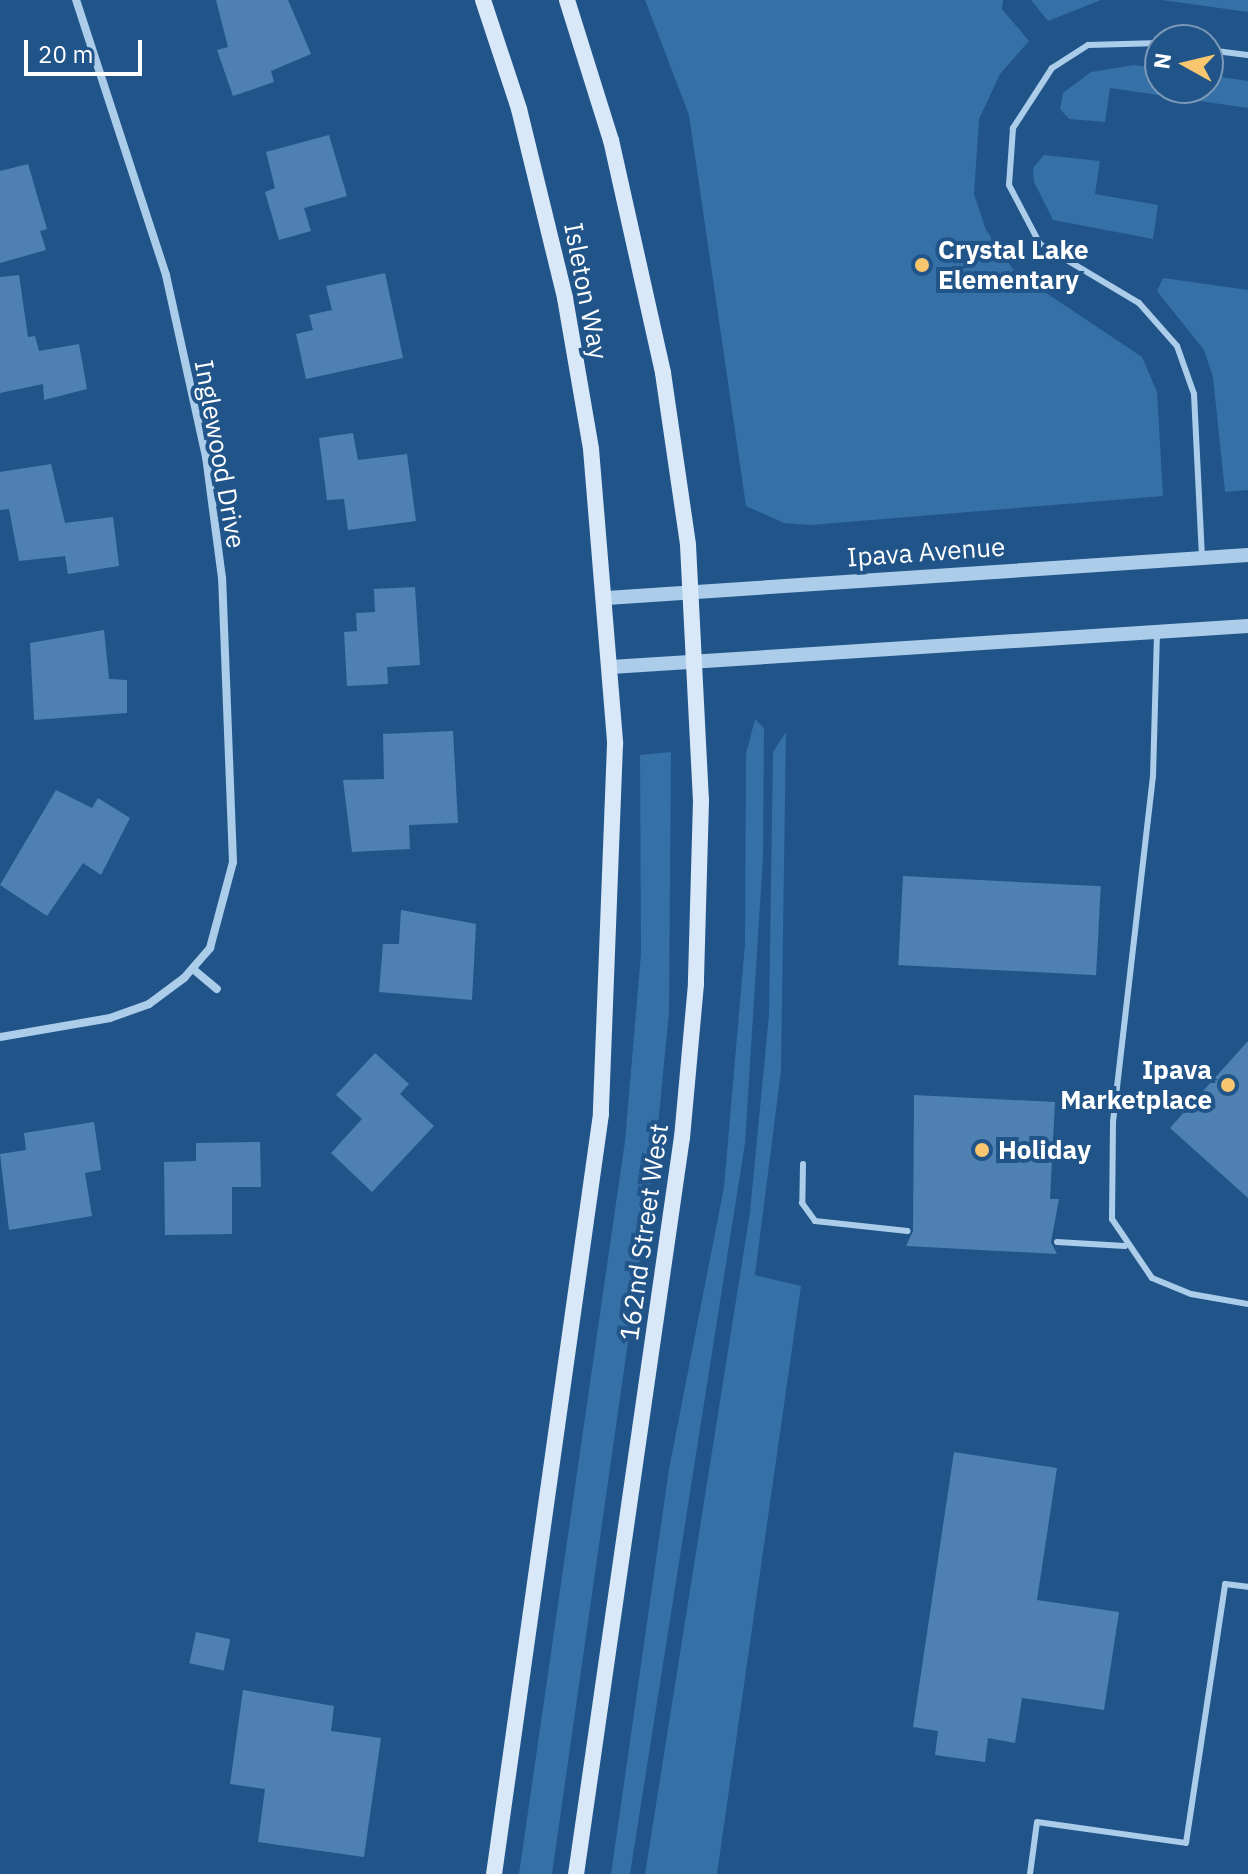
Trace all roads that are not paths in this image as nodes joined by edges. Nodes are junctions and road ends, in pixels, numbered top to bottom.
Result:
1 (76, 0) edge
2 (483, 0) edge
3 (567, 0) edge
4 (1144, 43) edge
5 (1224, 52) edge
6 (1248, 55) edge
7 (1248, 555) edge
8 (1202, 558) junction
9 (693, 592) junction
10 (607, 598) junction
11 (1248, 626) edge
12 (1157, 633) junction
13 (699, 662) junction
14 (611, 667) junction
15 (193, 969) junction
16 (217, 989) dead end
17 (0, 1037) edge
18 (803, 1164) dead end
19 (907, 1231) dead end
20 (1057, 1242) dead end
21 (1125, 1246) junction
22 (1248, 1304) edge
23 (1248, 1587) edge
24 (494, 1874) edge
25 (576, 1874) edge
26 (1030, 1874) edge

1 - 15 street, Inglewood Drive
2 - 10 main road, Isleton Way
3 - 9 main road
4 - 8 lane
5 - 6 lane
7 - 8 street, Ipava Avenue
8 - 9 street, Ipava Avenue
9 - 10 street, Ipava Avenue
9 - 13 main road, 162nd Street West
10 - 14 main road
11 - 12 street
12 - 13 street
12 - 21 lane
13 - 14 street
13 - 25 main road, 162nd Street West
14 - 24 main road
15 - 16 street
15 - 17 street, Inglewood Drive
18 - 19 lane
20 - 21 lane
21 - 22 lane
23 - 26 lane

